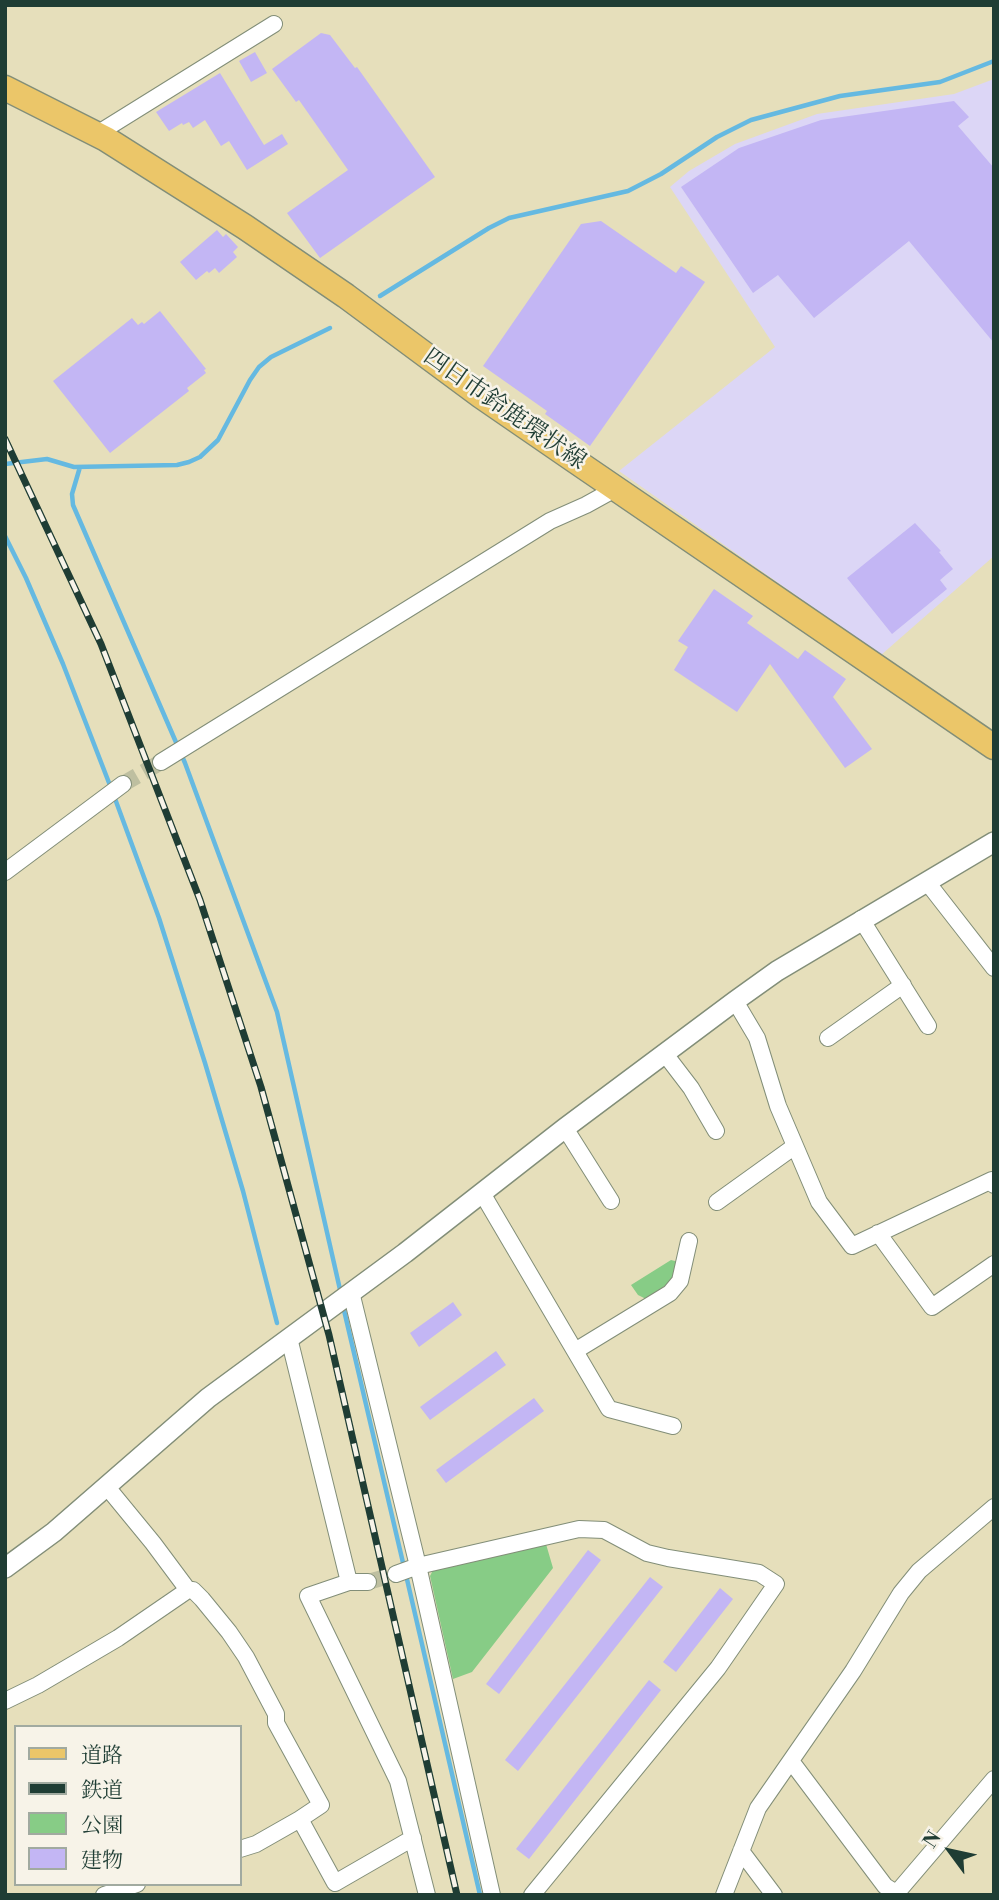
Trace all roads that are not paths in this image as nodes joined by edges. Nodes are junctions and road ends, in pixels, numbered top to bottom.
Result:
1 (274, 24) dead end
2 (5, 88) edge
3 (97, 134) junction
4 (615, 489) junction
5 (994, 747) edge
6 (173, 754) tunnel mouth
7 (116, 789) tunnel mouth
8 (994, 842) edge
9 (5, 873) edge
10 (927, 882) junction
11 (861, 919) junction
12 (994, 968) edge
13 (903, 985) junction
14 (735, 1002) junction
15 (928, 1026) dead end
16 (828, 1038) dead end
17 (664, 1054) junction
18 (565, 1128) junction
19 (716, 1131) dead end
20 (795, 1146) junction
21 (994, 1185) edge
22 (482, 1193) junction
23 (611, 1201) dead end
24 (717, 1202) dead end
25 (878, 1233) junction
26 (690, 1241) dead end
27 (994, 1264) edge
28 (345, 1297) junction
29 (289, 1338) junction
30 (575, 1351) junction
31 (673, 1426) dead end
32 (107, 1486) junction
33 (994, 1507) edge
34 (5, 1568) edge
35 (406, 1570) junction
36 (349, 1582) junction
37 (368, 1582) tunnel mouth
38 (188, 1590) junction
39 (5, 1701) edge
40 (791, 1761) junction
41 (994, 1779) edge
42 (300, 1819) junction
43 (413, 1838) junction
44 (242, 1848) edge
45 (741, 1851) junction
46 (131, 1886) edge
47 (895, 1894) edge
48 (104, 1895) edge
49 (427, 1895) edge
50 (492, 1895) edge
51 (532, 1895) edge
52 (724, 1895) edge
53 (774, 1895) edge

1 - 3 street
2 - 3 main road, 四日市鈴鹿環状線
3 - 4 main road, 四日市鈴鹿環状線
4 - 5 main road, 四日市鈴鹿環状線
4 - 6 street
7 - 9 street
8 - 10 street
10 - 11 street
10 - 12 street
11 - 13 street
11 - 14 street
13 - 15 street
13 - 16 street
14 - 17 street
14 - 20 street
17 - 18 street
17 - 19 street
18 - 22 street
18 - 23 street
20 - 24 street
20 - 25 street
21 - 25 street
22 - 28 street
22 - 30 street
25 - 27 street
26 - 30 street
28 - 29 street
28 - 35 street
29 - 32 street
29 - 36 street
30 - 31 street
32 - 34 street
32 - 38 street
33 - 40 street
35 - 50 street
35 - 51 street
36 - 37 street
36 - 43 street
38 - 39 street
38 - 42 street
40 - 45 street
40 - 47 street
41 - 47 street
42 - 43 street
42 - 44 street
43 - 49 street
45 - 52 street
45 - 53 street
46 - 48 street

